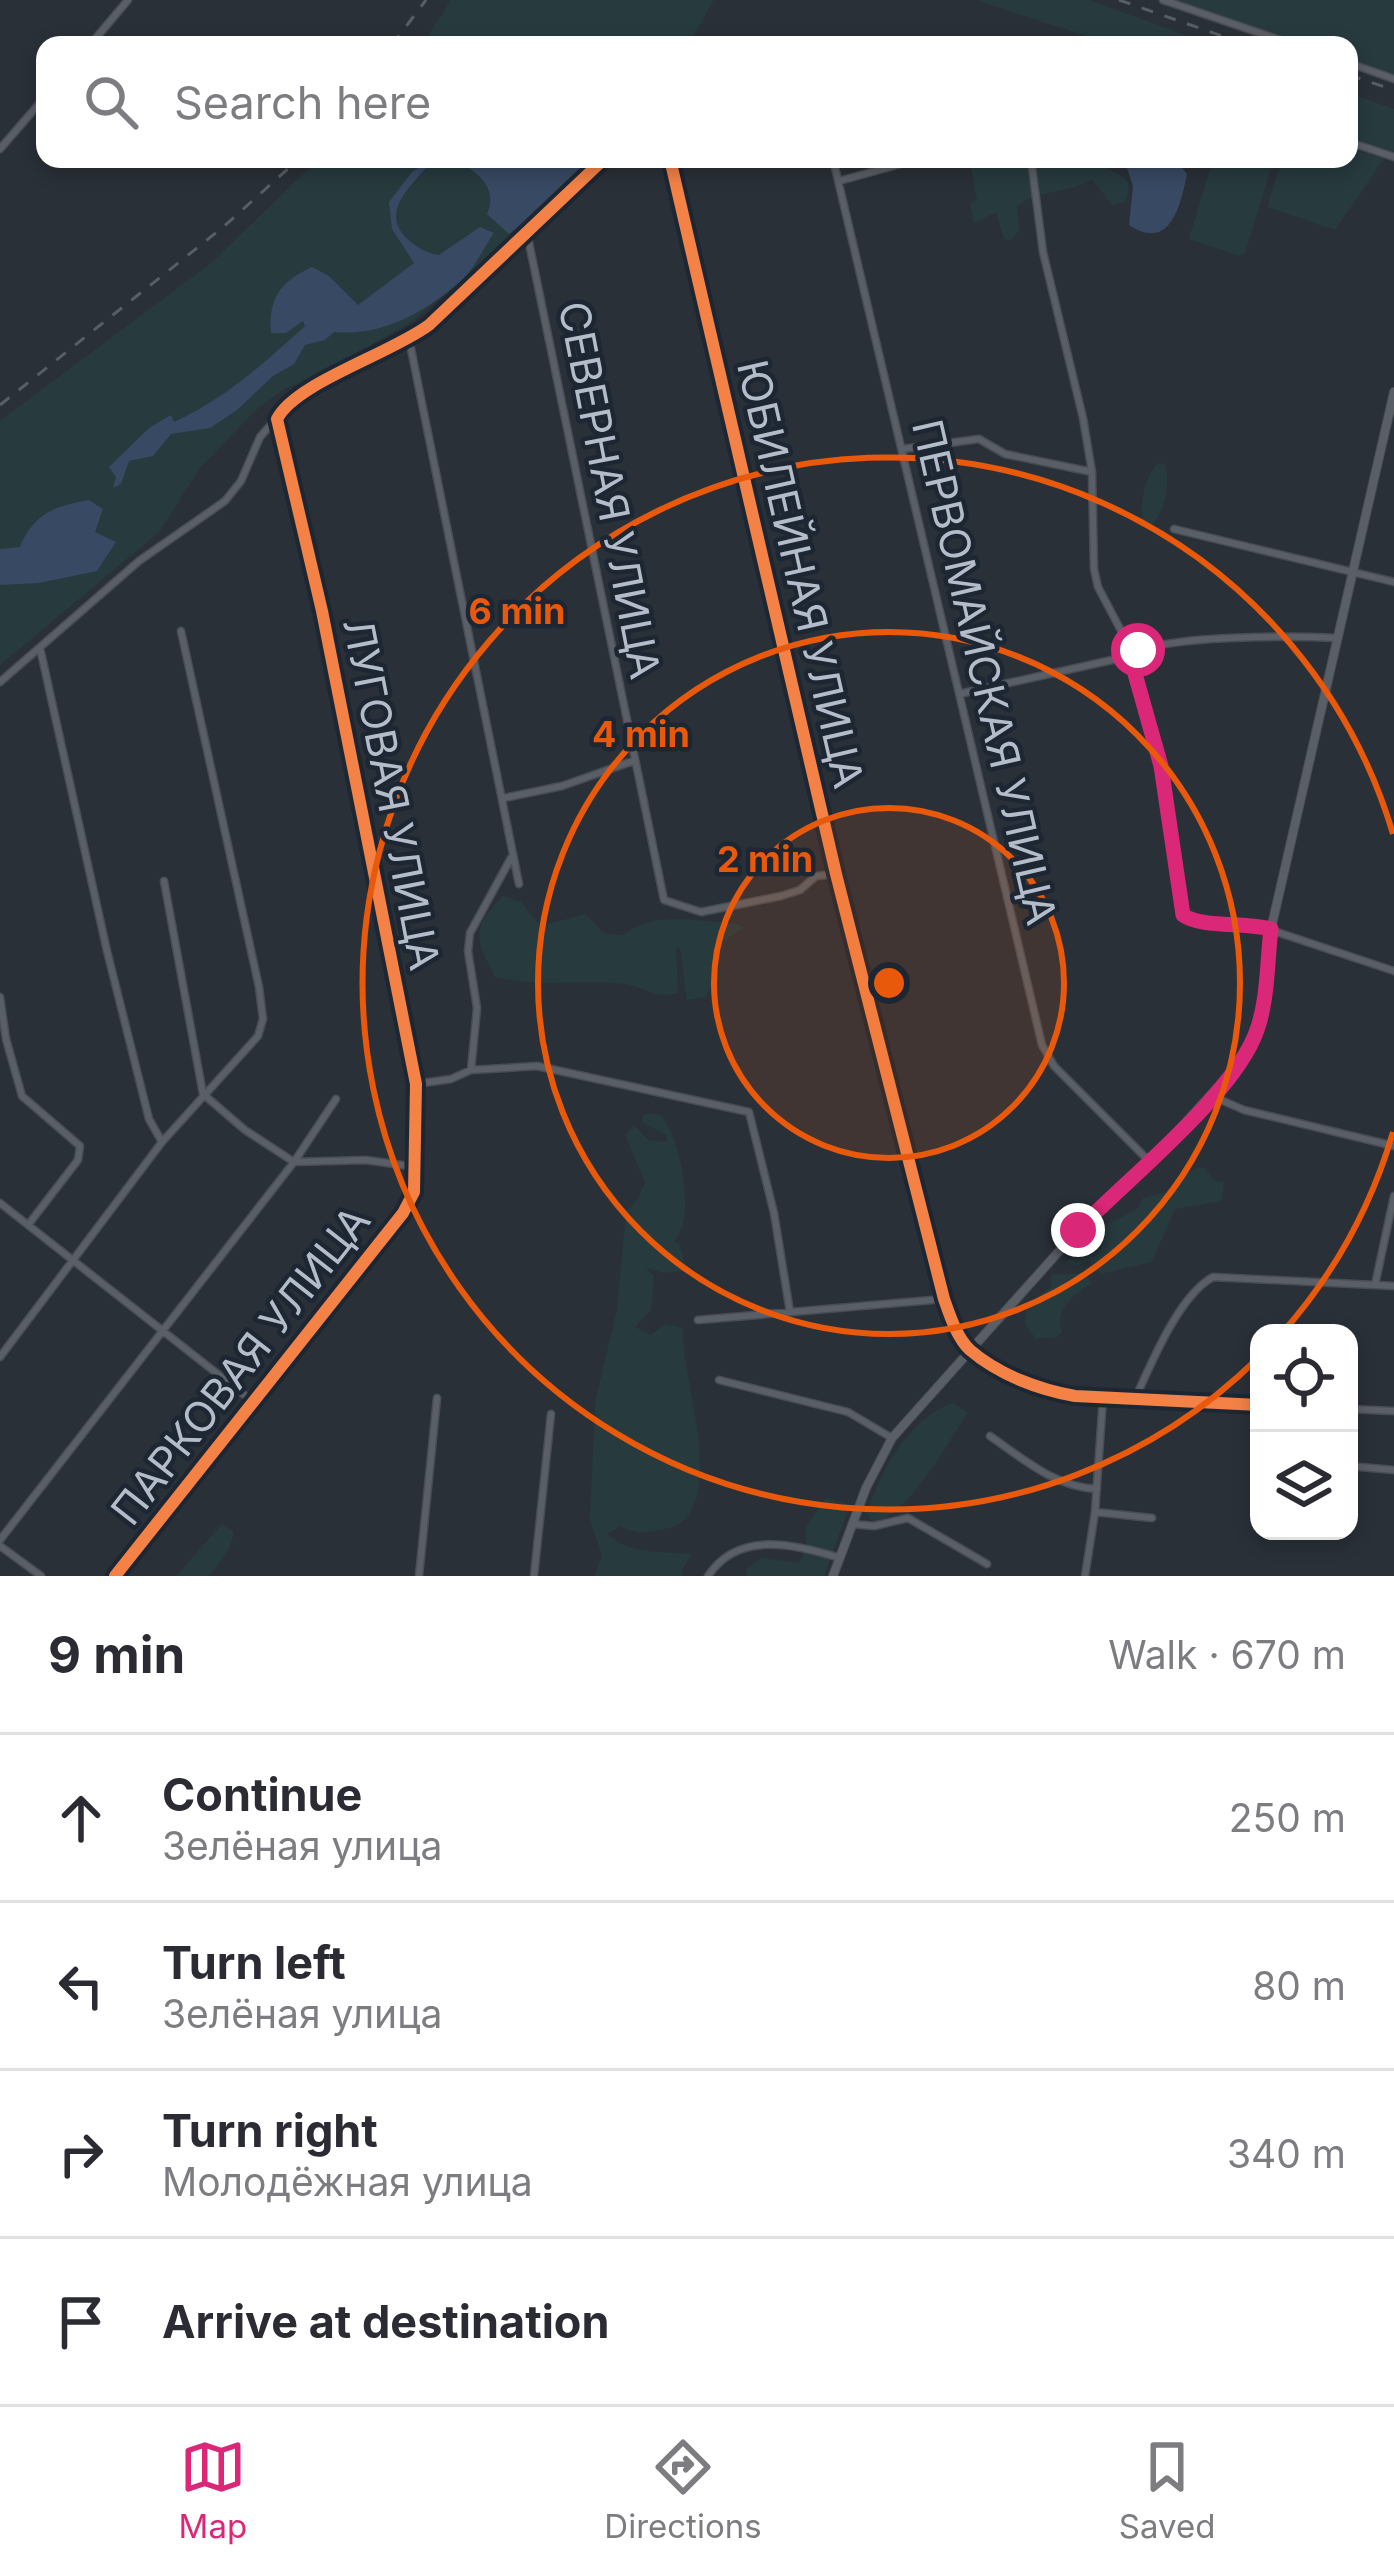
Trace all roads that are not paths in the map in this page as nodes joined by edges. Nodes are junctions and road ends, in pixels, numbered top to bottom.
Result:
1 (128, 0) edge
2 (1162, 0) edge
3 (98, 36) edge
4 (1268, 36) edge
5 (1358, 66) edge
6 (1394, 79) edge
7 (36, 107) edge
8 (1358, 145) edge
9 (0, 149) edge
10 (1394, 157) edge
11 (595, 168) edge
12 (672, 168) edge
13 (835, 168) edge
14 (888, 168) edge
15 (1032, 168) edge
16 (839, 182) junction
17 (527, 233) junction
18 (410, 339) junction
19 (1394, 392) edge
20 (279, 416) junction
21 (902, 449) junction
22 (1092, 472) junction
23 (1174, 529) dead end
24 (1352, 574) junction
25 (1394, 582) edge
26 (181, 631) dead end
27 (1338, 638) junction
28 (40, 648) junction
29 (1130, 656) junction
30 (0, 682) edge
31 (959, 694) junction
32 (633, 761) junction
33 (504, 798) junction
34 (513, 855) junction
35 (836, 874) junction
36 (164, 881) dead end
37 (519, 884) dead end
38 (1271, 929) junction
39 (1394, 971) edge
40 (0, 998) edge
41 (471, 1070) junction
42 (416, 1084) junction
43 (203, 1094) junction
44 (1212, 1096) junction
45 (336, 1099) dead end
46 (162, 1142) junction
47 (1394, 1146) edge
48 (1149, 1161) junction
49 (295, 1162) junction
50 (416, 1167) junction
51 (415, 1192) joint
52 (1394, 1196) edge
53 (0, 1204) edge
54 (28, 1225) junction
55 (74, 1260) junction
56 (1375, 1285) junction
57 (1394, 1286) edge
58 (944, 1299) junction
59 (790, 1312) junction
60 (698, 1320) dead end
61 (163, 1332) junction
62 (968, 1349) junction
63 (0, 1357) edge
64 (719, 1380) dead end
65 (437, 1398) dead end
66 (1102, 1398) junction
67 (1135, 1400) junction
68 (252, 1401) junction
69 (1250, 1405) edge
70 (1358, 1410) edge
71 (1394, 1412) edge
72 (550, 1414) dead end
73 (990, 1436) dead end
74 (892, 1438) junction
75 (1358, 1467) edge
76 (1394, 1470) edge
77 (1096, 1490) junction
78 (1095, 1512) junction
79 (1152, 1518) dead end
80 (852, 1524) junction
81 (0, 1543) edge
82 (840, 1558) junction
83 (987, 1564) dead end
84 (40, 1576) edge
85 (115, 1576) edge
86 (418, 1576) edge
87 (535, 1576) edge
88 (708, 1576) edge
89 (833, 1576) edge
90 (1085, 1576) edge

1 - 3 street
2 - 4 street
5 - 6 street
7 - 9 street
8 - 10 street
11 - 17 street
12 - 35 street, ЮБИЛЕЙНАЯ УЛИЦА
13 - 16 street, ПЕРВОМАЙСКАЯ УЛИЦА
14 - 16 street
15 - 22 street
16 - 21 street, ПЕРВОМАЙСКАЯ УЛИЦА
17 - 18 street
17 - 32 street, СЕВЕРНАЯ УЛИЦА
18 - 20 street
18 - 33 street
19 - 24 street
20 - 28 street
20 - 42 street, ЛУГОВАЯ УЛИЦА
21 - 22 street
21 - 31 street, ПЕРВОМАЙСКАЯ УЛИЦА
22 - 29 street
23 - 24 street
24 - 25 street
24 - 27 street
26 - 43 street
27 - 29 street
27 - 38 street
28 - 30 street
28 - 46 street
29 - 31 street
29 - 38 street
31 - 48 street, ПЕРВОМАЙСКАЯ УЛИЦА
32 - 33 street
32 - 35 street, СЕВЕРНАЯ УЛИЦА
33 - 34 street
34 - 37 street
34 - 41 street
35 - 58 street, ЮБИЛЕЙНАЯ УЛИЦА
36 - 43 street
38 - 39 street
38 - 44 street
40 - 54 street
41 - 42 street
41 - 59 street
42 - 50 street, ЛУГОВАЯ УЛИЦА
43 - 46 street
43 - 49 street
44 - 47 street
44 - 48 street
45 - 49 street
46 - 55 street
48 - 62 street
49 - 50 street
49 - 61 street
50 - 51 street, ЛУГОВАЯ УЛИЦА
51 - 68 street, ПАРКОВАЯ УЛИЦА
52 - 56 street
53 - 54 street
54 - 55 street
55 - 61 street
55 - 63 street
56 - 57 street
56 - 67 street
58 - 59 street
58 - 62 street, ЮБИЛЕЙНАЯ УЛИЦА
59 - 60 street
61 - 68 street
61 - 81 street
62 - 66 street
62 - 74 street
64 - 74 street
65 - 86 street
66 - 67 street
66 - 77 street
67 - 69 street
68 - 85 street, ПАРКОВАЯ УЛИЦА
70 - 71 street
72 - 87 street
73 - 77 street
74 - 80 street
75 - 76 street
77 - 78 street
78 - 79 street
78 - 90 street
80 - 82 street
80 - 83 street
81 - 84 street
82 - 88 street
82 - 89 street

